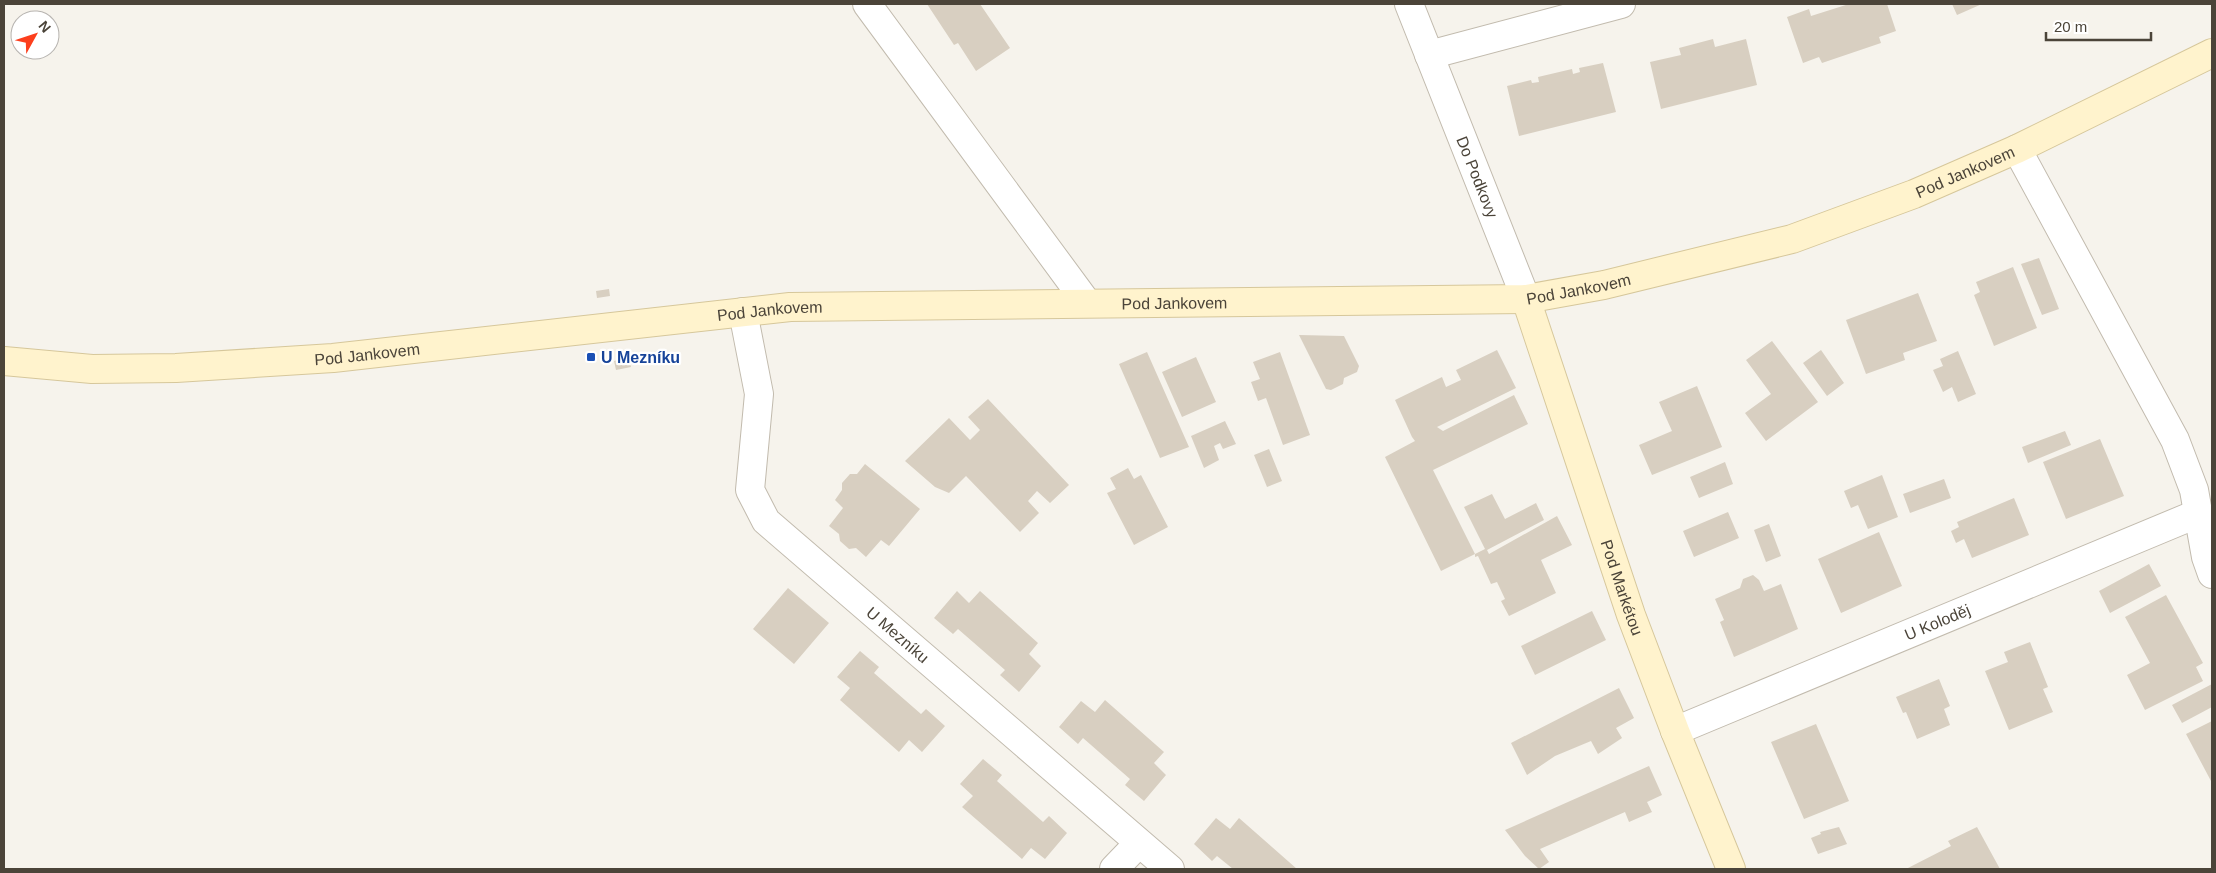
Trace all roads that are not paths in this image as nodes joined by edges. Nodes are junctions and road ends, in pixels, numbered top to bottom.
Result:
1 (866, 4) edge
2 (1409, 4) edge
3 (1621, 4) edge
4 (2212, 53) edge
5 (1429, 55) junction
6 (2017, 149) junction
7 (1526, 299) junction
8 (1087, 303) junction
9 (743, 312) junction
10 (4, 361) edge
11 (2199, 513) junction
12 (2212, 574) edge
13 (1675, 731) junction
14 (1139, 843) junction
15 (1114, 869) edge
16 (1170, 869) edge
17 (1731, 869) edge

1 - 8 street
2 - 5 street, Do Podkovy
3 - 5 street
4 - 6 street, Pod Jankovem
5 - 7 street, Do Podkovy
6 - 7 street, Pod Jankovem
6 - 11 street
7 - 8 street, Pod Jankovem
7 - 13 street, Pod Markétou
8 - 9 street, Pod Jankovem
9 - 10 street, Pod Jankovem
9 - 14 street, U Mezníku
11 - 12 street
11 - 13 street, U Koloděj
13 - 17 street, Pod Markétou
14 - 15 street
14 - 16 street, U Mezníku

